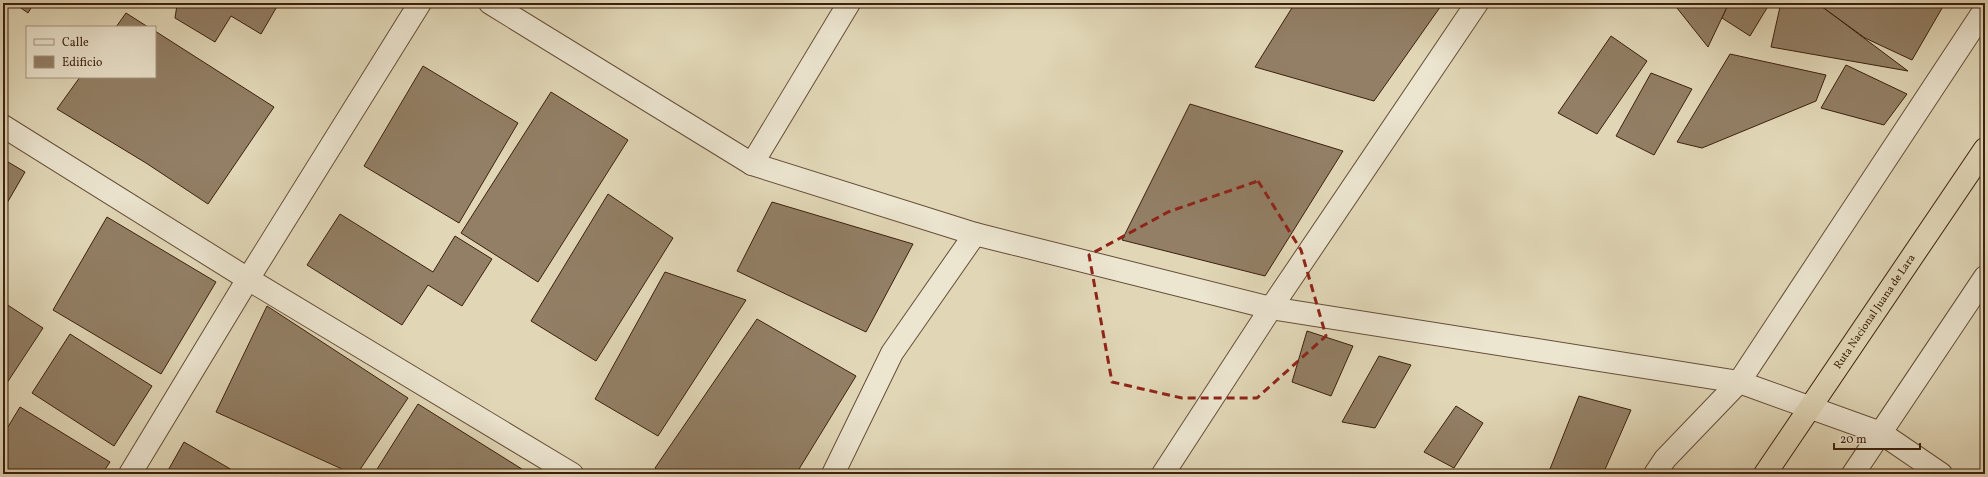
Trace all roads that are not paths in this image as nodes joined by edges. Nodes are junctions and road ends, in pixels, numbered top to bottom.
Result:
1 (420, 3) edge
2 (490, 3) edge
3 (849, 3) edge
4 (1477, 3) edge
5 (1985, 9) edge
6 (3, 126) edge
7 (1985, 149) edge
8 (752, 164) junction
9 (975, 234) junction
10 (1985, 277) edge
11 (248, 278) junction
12 (1271, 308) junction
13 (1739, 382) junction
14 (1810, 407) junction
15 (1881, 433) junction
16 (130, 474) edge
17 (572, 474) edge
18 (833, 474) edge
19 (1163, 474) edge
20 (1655, 474) edge
21 (1765, 474) edge
22 (1853, 474) edge
23 (1941, 474) edge

1 - 11 street
2 - 8 street
3 - 8 street
4 - 12 street
5 - 13 street
6 - 11 street
7 - 14 highway, Ruta Nacional Juana de Lara
8 - 9 street
9 - 12 street
9 - 18 street
10 - 15 street
11 - 16 street
11 - 17 street
12 - 13 street
12 - 19 street
13 - 14 street
13 - 20 street
14 - 15 street
14 - 21 highway, Ruta Nacional Juana de Lara
15 - 22 street
15 - 23 street

